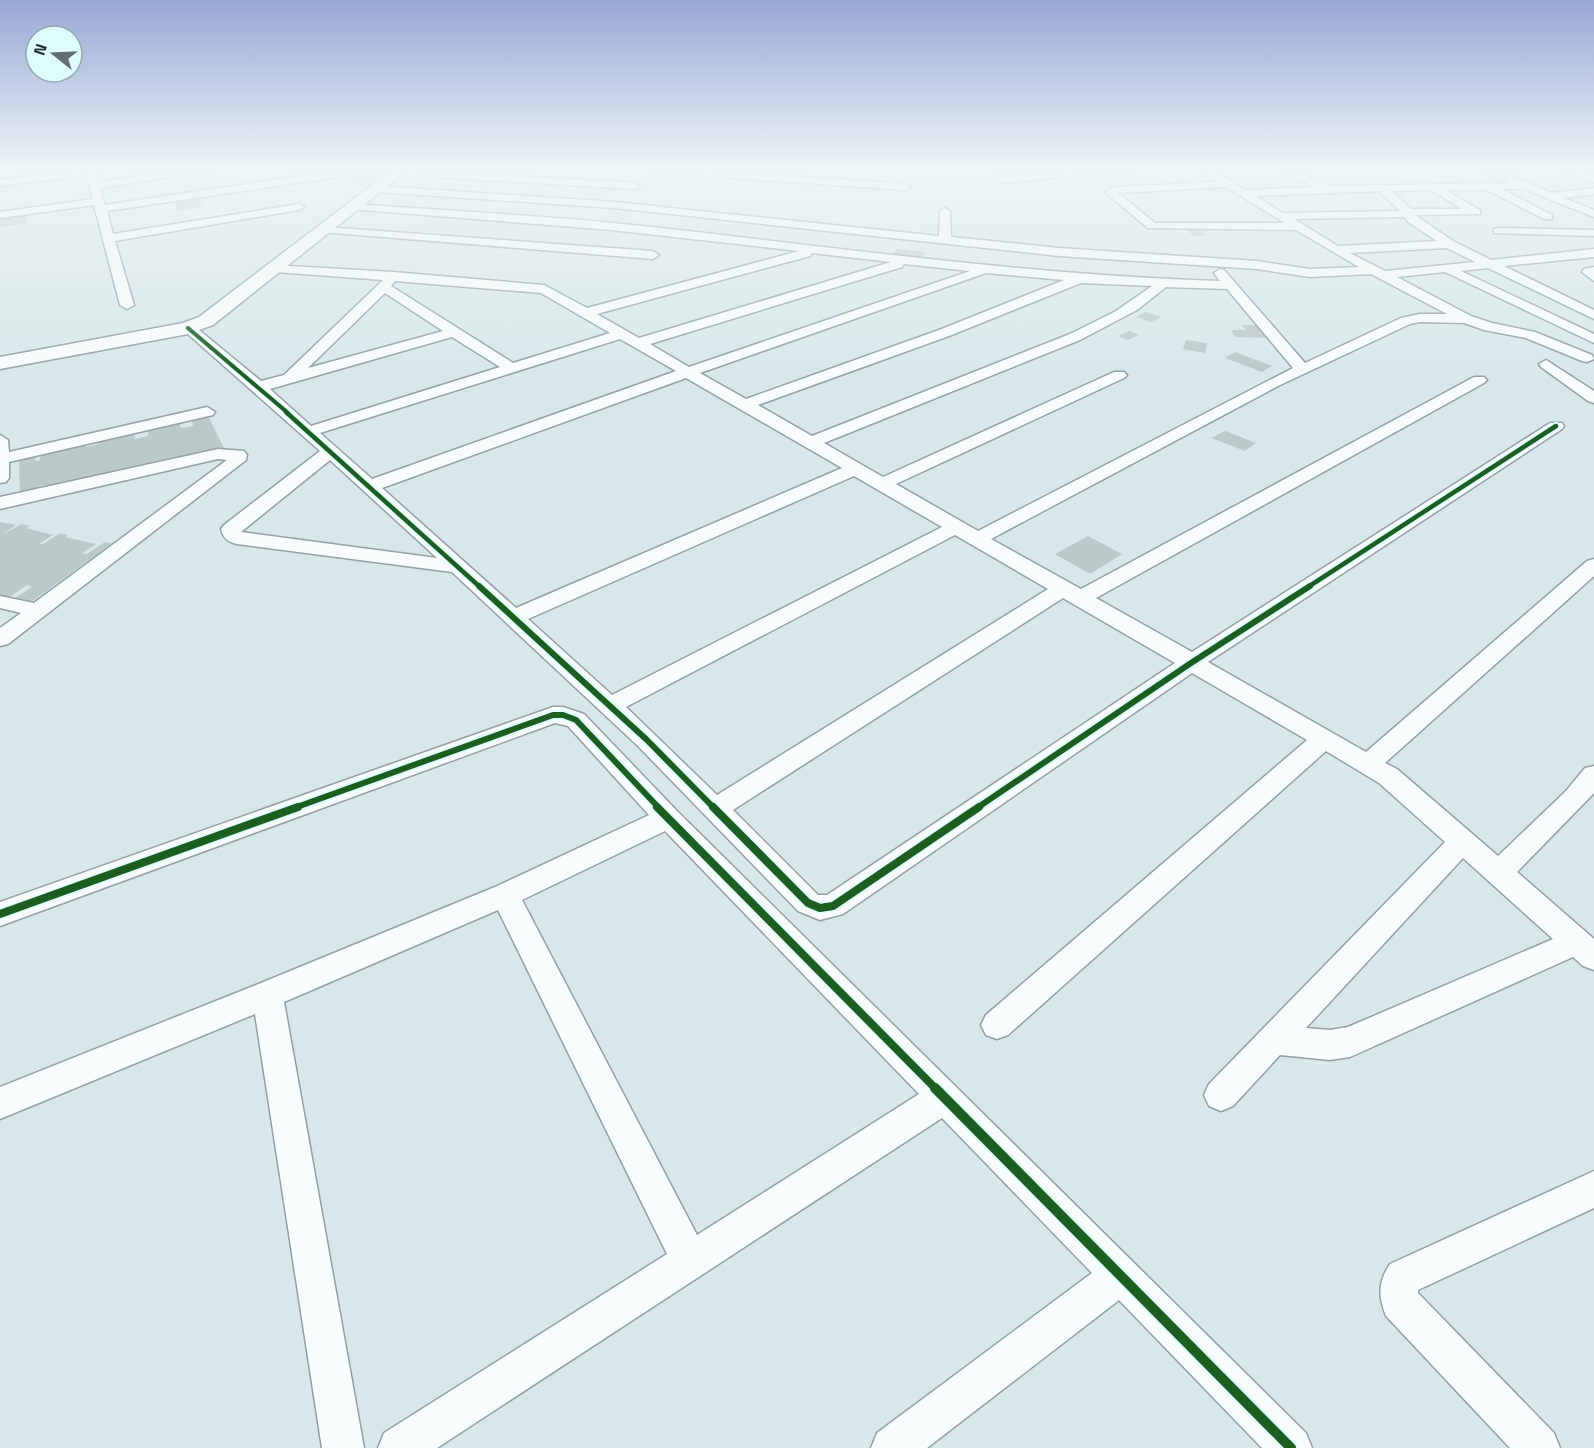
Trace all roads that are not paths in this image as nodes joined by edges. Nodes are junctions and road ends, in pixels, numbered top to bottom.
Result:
1 (119, 237) edge
2 (328, 237) joint
3 (692, 237) edge
4 (920, 237) edge
5 (945, 237) edge
6 (1314, 237) edge
7 (1438, 237) edge
8 (110, 238) joint
9 (945, 240) junction
10 (1449, 244) junction
11 (818, 250) junction
12 (1336, 250) junction
13 (1594, 253) edge
14 (653, 255) dead end
15 (907, 261) junction
16 (1490, 262) junction
17 (1213, 264) junction
18 (276, 268) junction
19 (1446, 268) junction
20 (989, 270) junction
21 (1594, 271) edge
22 (1378, 272) junction
23 (1594, 277) edge
24 (1080, 278) junction
25 (388, 282) junction
26 (1162, 284) junction
27 (1230, 285) junction
28 (127, 304) dead end
29 (585, 314) junction
30 (1545, 315) junction
31 (1594, 315) edge
32 (1472, 322) junction
33 (188, 328) junction
34 (454, 332) junction
35 (629, 338) junction
36 (1594, 339) edge
37 (1591, 358) edge
38 (0, 363) edge
39 (511, 368) junction
40 (1302, 369) junction
41 (687, 372) junction
42 (1119, 375) dead end
43 (288, 378) junction
44 (1479, 380) dead end
45 (258, 387) junction
46 (1594, 398) edge
47 (744, 405) junction
48 (207, 412) dead end
49 (1556, 426) dead end
50 (308, 432) junction
51 (0, 440) edge
52 (810, 443) junction
53 (330, 451) junction
54 (1, 459) edge
55 (855, 469) junction
56 (0, 478) edge
57 (881, 484) junction
58 (369, 486) junction
59 (0, 503) edge
60 (956, 527) junction
61 (976, 539) junction
62 (1594, 566) edge
63 (458, 567) junction
64 (1071, 594) junction
65 (0, 602) edge
66 (38, 610) junction
67 (513, 617) junction
68 (0, 639) edge
69 (1191, 663) junction
70 (609, 706) junction
71 (1324, 739) junction
72 (1368, 764) junction
73 (1594, 775) edge
74 (715, 809) junction
75 (668, 818) junction
76 (1462, 842) junction
77 (1498, 873) junction
78 (506, 895) junction
79 (0, 914) edge
80 (1585, 950) edge
81 (267, 995) junction
82 (997, 1025) dead end
83 (1273, 1041) junction
84 (1221, 1095) dead end
85 (944, 1097) junction
86 (0, 1102) edge
87 (1594, 1189) edge
88 (690, 1261) junction
89 (1121, 1275) junction
90 (343, 1448) edge
91 (399, 1448) edge
92 (892, 1448) edge
93 (1291, 1448) edge
94 (1539, 1448) edge

1 - 8 street
2 - 14 street
2 - 18 street
3 - 11 street
4 - 9 street
5 - 9 street
6 - 12 street
7 - 10 street
8 - 28 street
9 - 17 street
10 - 12 street
10 - 16 street
11 - 15 street
11 - 29 street
12 - 22 street
13 - 16 street
15 - 20 street
15 - 35 street
16 - 19 street
16 - 31 street
17 - 22 street
17 - 27 street
18 - 25 street
18 - 33 street
19 - 22 street
19 - 30 street
20 - 24 street
20 - 41 street
21 - 23 street
22 - 32 street
24 - 26 street
24 - 47 street
25 - 29 street
25 - 34 street
25 - 43 street
26 - 27 street
26 - 52 street
27 - 40 street
29 - 35 street
30 - 32 street
30 - 36 street
32 - 37 street
32 - 40 street
33 - 38 street
33 - 45 street
34 - 39 street
34 - 43 street
35 - 39 street
35 - 41 street
37 - 46 street
39 - 50 street
40 - 61 street
41 - 47 street
41 - 58 street
42 - 57 street
43 - 45 street
44 - 64 street
45 - 50 street
47 - 52 street
48 - 54 street
49 - 69 street
50 - 53 street
51 - 54 street
52 - 55 street
53 - 58 street
53 - 63 street
54 - 56 street
55 - 57 street
55 - 67 street
57 - 60 street
58 - 63 street
59 - 66 street
60 - 61 street
60 - 70 street
61 - 64 street
62 - 72 street
63 - 67 street
64 - 69 street
64 - 74 street
65 - 66 street
66 - 68 street
67 - 70 street
69 - 71 street
69 - 74 street
70 - 74 street
71 - 72 street
71 - 82 street
72 - 76 street
73 - 77 street
75 - 78 street
75 - 79 street
75 - 85 street
76 - 77 street
76 - 83 street
77 - 80 street
78 - 81 street
78 - 88 street
80 - 83 street
81 - 86 street
81 - 90 street
83 - 84 street
85 - 88 street
85 - 89 street
87 - 94 street
88 - 91 street
89 - 92 street
89 - 93 street

